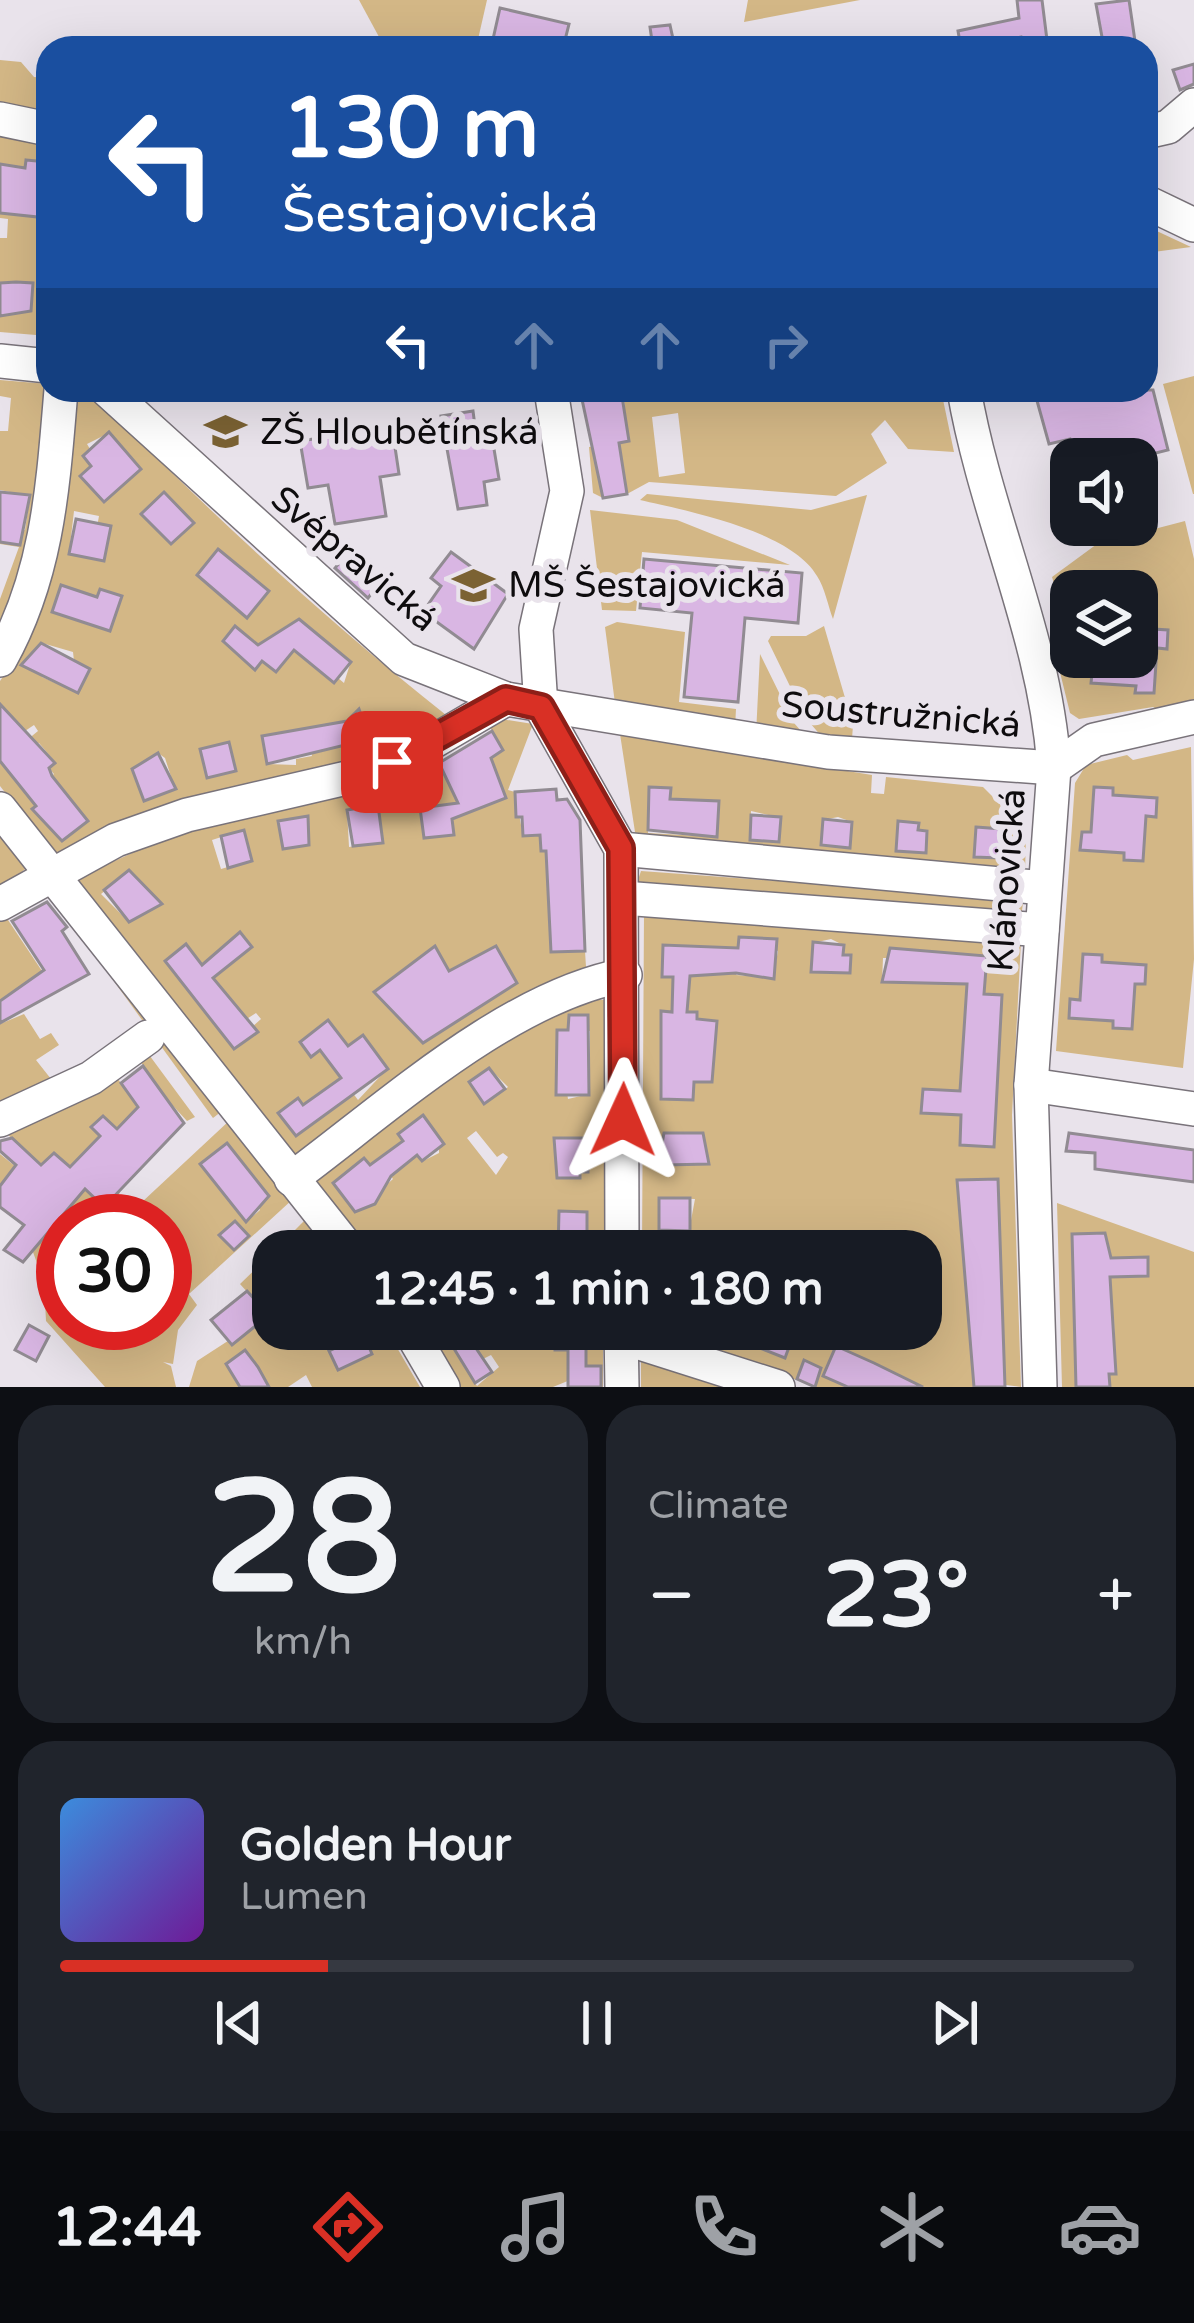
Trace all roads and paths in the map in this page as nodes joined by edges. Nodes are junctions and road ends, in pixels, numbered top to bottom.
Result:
1 (1194, 105) edge
2 (0, 119) edge
3 (36, 126) edge
4 (1158, 129) edge
5 (1158, 208) edge
6 (1194, 225) edge
7 (0, 361) edge
8 (36, 365) edge
9 (60, 402) edge
10 (120, 402) edge
11 (553, 402) edge
12 (966, 402) edge
13 (0, 660) edge
14 (506, 699) junction
15 (541, 707) junction
16 (590, 715) joint
17 (1194, 717) edge
18 (1054, 768) junction
19 (0, 809) edge
20 (621, 848) junction
21 (50, 874) junction
22 (1043, 889) junction
23 (623, 898) junction
24 (0, 904) edge
25 (1042, 930) junction
26 (625, 975) junction
27 (148, 1037) dead end
28 (1031, 1085) junction
29 (1194, 1109) edge
30 (0, 1120) edge
31 (291, 1180) junction
32 (333, 1230) edge
33 (622, 1230) edge
34 (421, 1350) edge
35 (621, 1350) edge
36 (670, 1350) edge
37 (443, 1387) edge
38 (622, 1387) edge
39 (778, 1387) edge
40 (1040, 1387) edge

1 - 4 street
2 - 3 street
5 - 6 street
7 - 8 street
9 - 13 street
10 - 14 street, Svépravická
11 - 15 street
12 - 18 street, Klánovická
14 - 15 street, Svépravická
14 - 21 street
15 - 16 street, Svépravická
15 - 20 street
16 - 18 street, Soustružnická
17 - 18 street, Soustružnická
18 - 22 street, Klánovická
19 - 21 street
20 - 22 street
20 - 23 street
21 - 24 street
21 - 31 street
22 - 25 street, Klánovická
23 - 25 street
23 - 26 street
25 - 28 street, Klánovická
26 - 31 street
26 - 33 street
27 - 30 street
28 - 29 street
28 - 40 street, Klánovická
31 - 32 street
34 - 37 street
35 - 38 street
36 - 39 street

